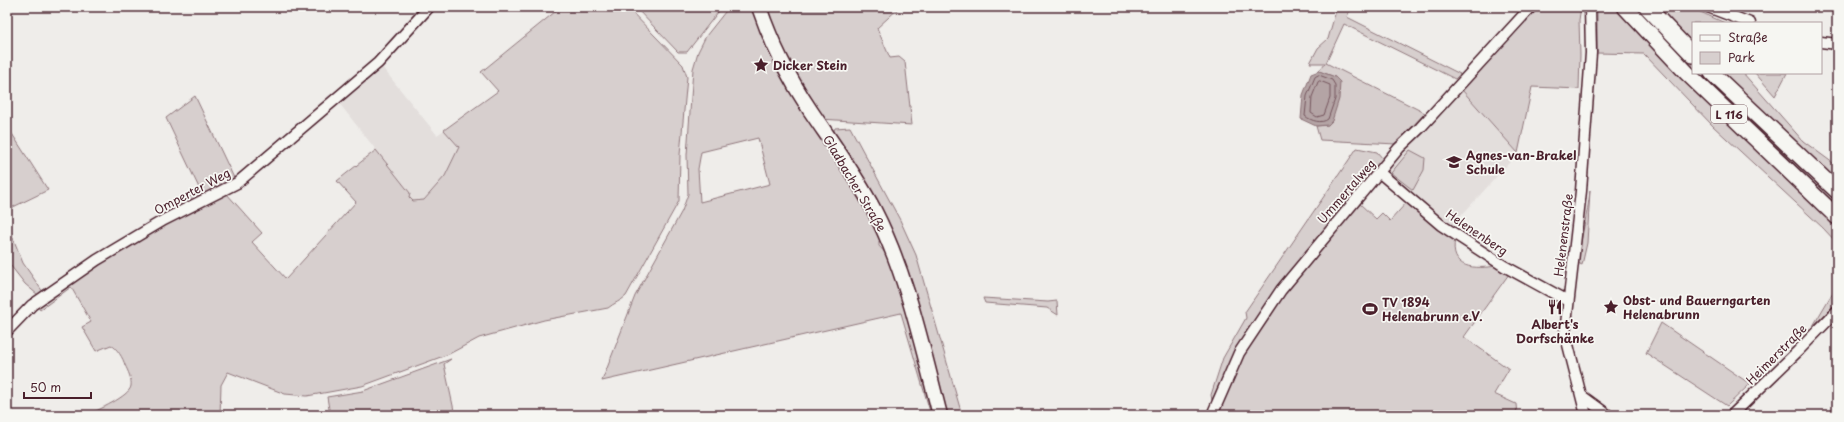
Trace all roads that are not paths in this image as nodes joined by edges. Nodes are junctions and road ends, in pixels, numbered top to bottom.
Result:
1 (429, 7) edge
2 (759, 7) edge
3 (1531, 7) edge
4 (1590, 7) edge
5 (1625, 7) edge
6 (1647, 7) edge
7 (1708, 7) edge
8 (1747, 22) edge
9 (1822, 42) edge
10 (1837, 44) edge
11 (1692, 53) edge
12 (1713, 74) edge
13 (1380, 173) junction
14 (1837, 191) edge
15 (1837, 217) edge
16 (1568, 301) junction
17 (1837, 311) edge
18 (7, 331) edge
19 (1582, 396) junction
20 (940, 415) edge
21 (1212, 415) edge
22 (1586, 415) edge
23 (1608, 415) edge
24 (1732, 415) edge

1 - 18 street, Omperter Weg
2 - 20 main road, Gladbacher Straße
3 - 13 street, Ummertalweg
4 - 16 street, Helenenstraße
5 - 15 main road, L 116
6 - 11 main road
7 - 8 street
9 - 10 street
12 - 14 main road, L 116
13 - 16 street, Helenenberg
13 - 21 street, Ummertalweg
16 - 19 street, Helenenstraße
17 - 24 street, Heimerstraße
19 - 22 street, Helenenstraße
19 - 23 street

